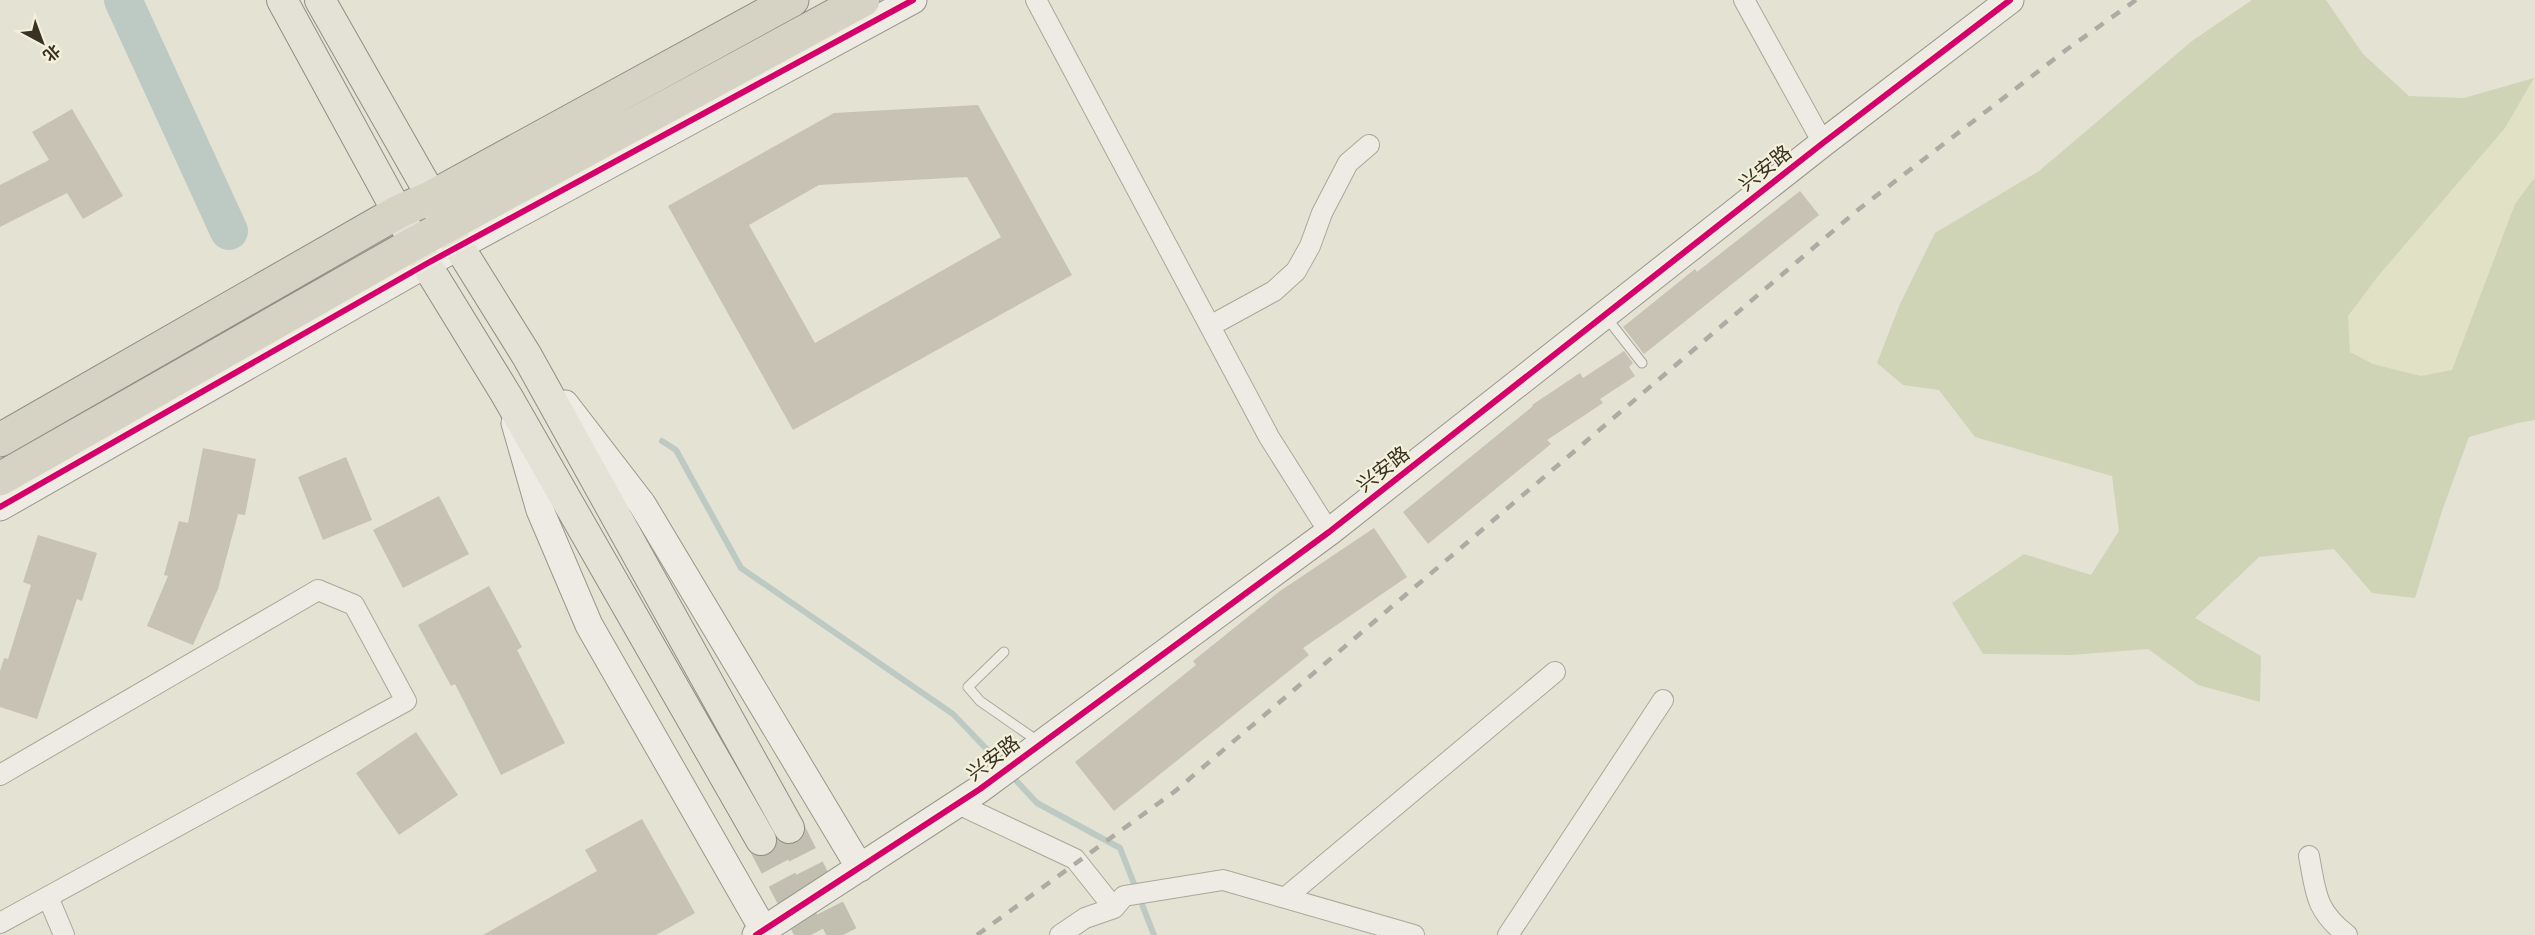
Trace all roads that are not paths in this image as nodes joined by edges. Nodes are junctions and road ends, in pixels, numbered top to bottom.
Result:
1 (282, 0) edge
2 (320, 0) edge
3 (792, 0) edge
4 (863, 0) edge
5 (913, 0) edge
6 (1036, 0) edge
7 (1744, 0) edge
8 (2010, 0) edge
9 (1823, 143) junction
10 (1369, 146) dead end
11 (432, 196) junction
12 (398, 212) junction
13 (452, 237) junction
14 (420, 254) junction
15 (1604, 315) junction
16 (1210, 326) junction
17 (527, 356) junction
18 (1642, 363) dead end
19 (507, 396) junction
20 (0, 440) edge
21 (0, 480) edge
22 (0, 507) edge
23 (1329, 532) junction
24 (1004, 652) dead end
25 (1555, 672) dead end
26 (1663, 700) dead end
27 (1036, 747) junction
28 (0, 775) edge
29 (958, 804) junction
30 (789, 828) tunnel mouth
31 (760, 840) tunnel mouth
32 (2310, 856) dead end
33 (860, 868) junction
34 (48, 897) junction
35 (1284, 898) junction
36 (1119, 902) junction
37 (0, 923) edge
38 (1083, 927) edge
39 (760, 932) edge
40 (64, 935) edge
41 (1059, 935) edge
42 (1414, 935) edge
43 (1508, 935) edge
44 (2347, 935) edge

1 - 12 main road
2 - 11 main road
3 - 11 highway
4 - 13 highway
5 - 13 street
6 - 16 street
7 - 9 street
8 - 9 street, 兴安路
9 - 15 street, 兴安路
10 - 16 street
11 - 12 highway
11 - 13 main road
12 - 14 main road
12 - 20 highway
13 - 14 highway
13 - 17 main road
14 - 19 main road
14 - 21 highway
14 - 22 street
15 - 18 lane
15 - 23 street, 兴安路
16 - 23 street
17 - 30 main road
17 - 33 street
19 - 31 main road
19 - 39 street
23 - 27 street, 兴安路
24 - 27 lane
25 - 35 street
26 - 43 street
27 - 29 street, 兴安路
28 - 34 street
29 - 33 street, 兴安路
29 - 36 street
32 - 44 street
33 - 39 street, 兴安路
34 - 37 street
34 - 40 street
35 - 36 street
35 - 42 street
36 - 38 street
38 - 41 street

